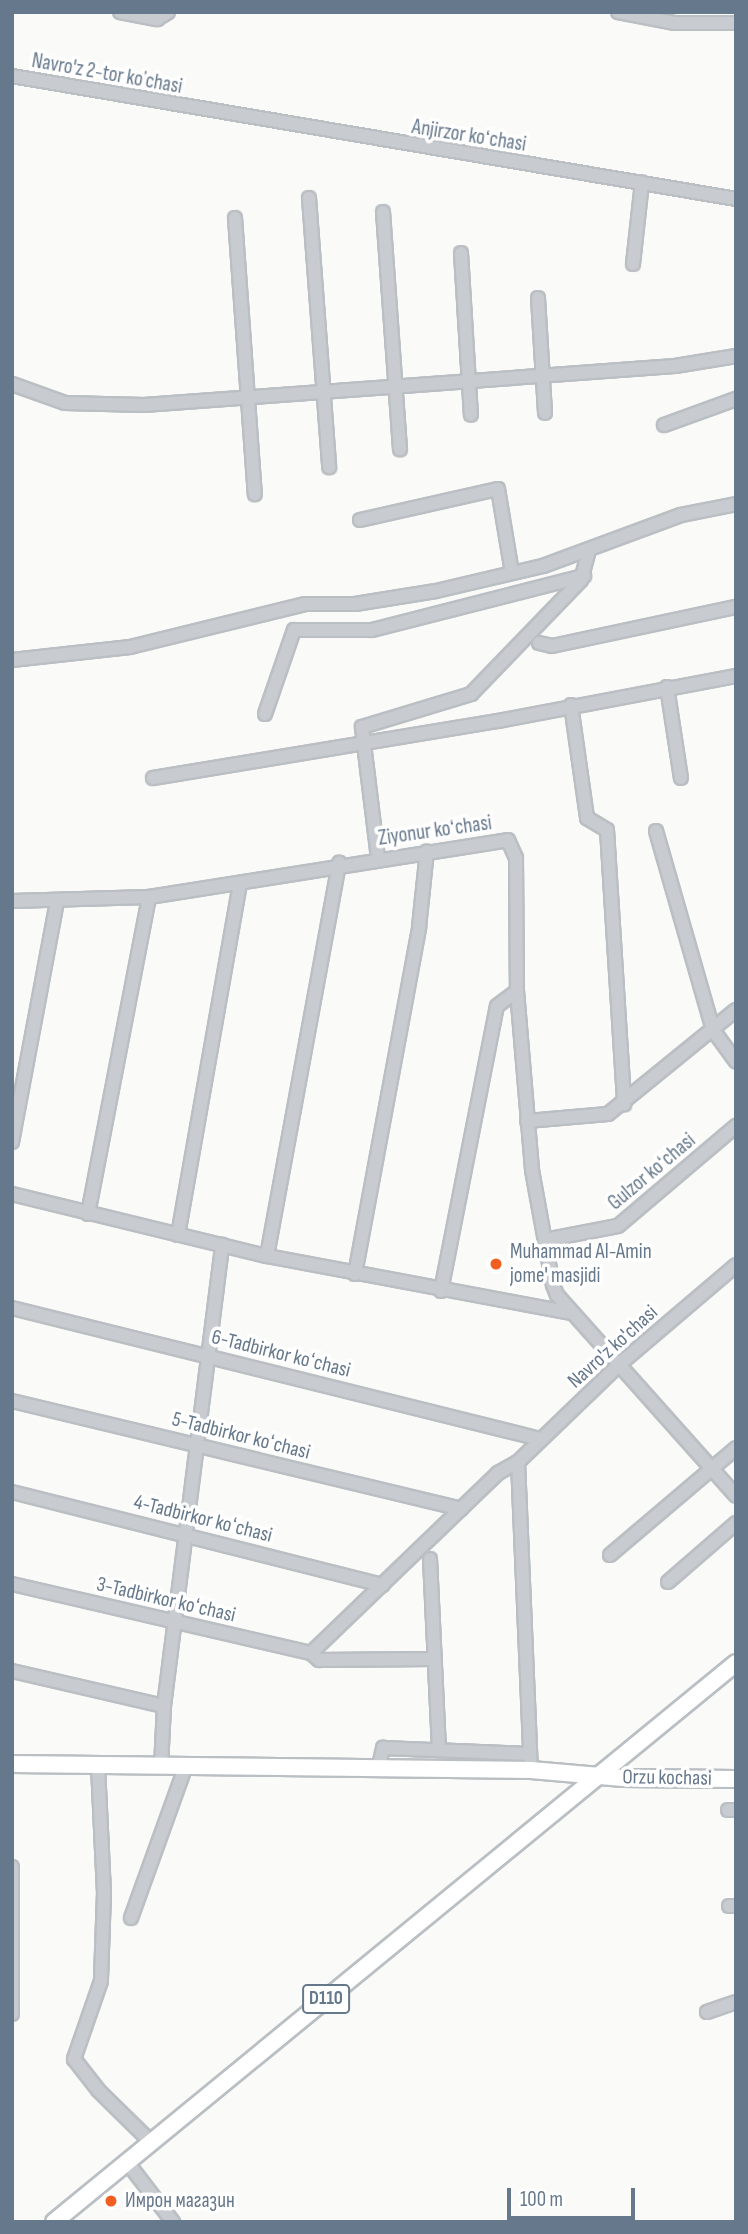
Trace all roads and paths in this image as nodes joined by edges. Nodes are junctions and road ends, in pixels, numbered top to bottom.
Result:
1 (120, 12) edge
2 (168, 12) edge
3 (618, 12) edge
4 (736, 23) edge
5 (12, 76) edge
6 (642, 182) junction
7 (309, 198) dead end
8 (736, 199) edge
9 (383, 212) dead end
10 (235, 218) dead end
11 (461, 253) dead end
12 (633, 264) dead end
13 (538, 298) dead end
14 (736, 356) edge
15 (543, 374) junction
16 (469, 380) junction
17 (12, 384) edge
18 (396, 385) junction
19 (323, 392) junction
20 (250, 397) junction
21 (736, 399) edge
22 (545, 413) dead end
23 (471, 415) dead end
24 (664, 425) dead end
25 (400, 449) dead end
26 (329, 467) dead end
27 (254, 494) dead end
28 (736, 504) edge
29 (360, 520) dead end
30 (588, 553) junction
31 (512, 573) junction
32 (584, 576) junction
33 (736, 607) edge
34 (539, 643) dead end
35 (12, 660) edge
36 (736, 676) edge
37 (667, 687) junction
38 (571, 705) junction
39 (265, 715) dead end
40 (363, 745) junction
41 (153, 778) dead end
42 (681, 778) dead end
43 (656, 831) dead end
44 (427, 850) junction
45 (378, 858) junction
46 (340, 863) junction
47 (240, 883) junction
48 (149, 897) junction
49 (12, 901) edge
50 (57, 902) junction
51 (517, 991) junction
52 (736, 1010) edge
53 (713, 1030) junction
54 (736, 1062) edge
55 (624, 1104) junction
56 (527, 1121) junction
57 (736, 1126) edge
58 (12, 1142) edge
59 (12, 1194) edge
60 (88, 1214) junction
61 (178, 1235) junction
62 (545, 1240) junction
63 (222, 1245) junction
64 (267, 1256) junction
65 (733, 1273) edge
66 (355, 1274) junction
67 (441, 1291) junction
68 (12, 1308) edge
69 (573, 1313) junction
70 (208, 1356) junction
71 (621, 1363) junction
72 (12, 1401) edge
73 (540, 1439) junction
74 (198, 1445) junction
75 (736, 1448) edge
76 (518, 1462) junction
77 (711, 1468) junction
78 (12, 1492) edge
79 (736, 1496) edge
80 (461, 1509) junction
81 (736, 1523) edge
82 (187, 1533) junction
83 (610, 1555) dead end
84 (430, 1559) dead end
85 (668, 1582) dead end
86 (12, 1584) edge
87 (383, 1585) junction
88 (175, 1623) junction
89 (311, 1653) junction
90 (433, 1659) junction
91 (736, 1662) edge
92 (12, 1671) edge
93 (164, 1706) junction
94 (439, 1750) junction
95 (378, 1760) junction
96 (531, 1762) junction
97 (12, 1764) edge
98 (98, 1766) junction
99 (161, 1767) junction
100 (185, 1768) junction
101 (598, 1776) junction
102 (736, 1779) edge
103 (12, 1867) edge
104 (131, 1918) dead end
105 (736, 2002) edge
106 (707, 2012) dead end
107 (12, 2014) edge
108 (151, 2142) junction
109 (127, 2162) junction
110 (54, 2222) edge
111 (173, 2222) edge

1 - 2 street
3 - 4 street
5 - 6 street, Anjirzor koʻchasi
6 - 8 street, Anjirzor koʻchasi
6 - 12 street
7 - 19 street
9 - 18 street
10 - 20 street
11 - 16 street
13 - 15 street
14 - 15 street
15 - 16 street
15 - 22 street
16 - 18 street
16 - 23 street
17 - 20 street
18 - 19 street
18 - 25 street
19 - 20 street
19 - 26 street
20 - 27 street
21 - 24 street
28 - 30 street
29 - 31 street
30 - 31 street
30 - 32 street
31 - 35 street
32 - 39 street
32 - 40 street
33 - 34 street
36 - 37 street
37 - 38 street
37 - 42 street
38 - 40 street
38 - 55 street
40 - 41 street
40 - 45 street
43 - 53 street
44 - 45 street, Ziyonur koʻchasi
44 - 51 street, Ziyonur koʻchasi
44 - 66 street
45 - 46 street, Ziyonur koʻchasi
46 - 47 street, Ziyonur koʻchasi
46 - 64 street
47 - 48 street, Ziyonur koʻchasi
47 - 61 street
48 - 50 street, Ziyonur koʻchasi
48 - 60 street
49 - 50 street, Ziyonur koʻchasi
50 - 58 street
51 - 56 street, Ziyonur koʻchasi
51 - 67 street
52 - 53 street
53 - 54 street
53 - 55 street
55 - 56 street
56 - 62 street, Ziyonur koʻchasi
57 - 62 street, Gulzor koʻchasi
59 - 60 street
60 - 61 street
61 - 63 street
62 - 69 street, Ziyonur koʻchasi
63 - 64 street
63 - 70 street
64 - 66 street
65 - 71 street, Navro'z ko'chasi
66 - 67 street
67 - 69 street
68 - 70 street, 6-Tadbirkor koʻchasi
69 - 71 street, Ziyonur koʻchasi
70 - 73 street, 6-Tadbirkor koʻchasi
70 - 74 street
71 - 73 street, Navro'z ko'chasi
71 - 77 street, Ziyonur koʻchasi
72 - 74 street, 5-Tadbirkor koʻchasi
73 - 76 street, Navro'z ko'chasi
74 - 80 street, 5-Tadbirkor koʻchasi
74 - 82 street
75 - 77 street
76 - 80 street, Navro'z ko'chasi
76 - 96 street
77 - 79 street, Ziyonur koʻchasi
77 - 83 street
78 - 82 street, 4-Tadbirkor koʻchasi
80 - 87 street, Navro'z ko'chasi
81 - 85 street
82 - 87 street, 4-Tadbirkor koʻchasi
82 - 88 street
84 - 90 street
86 - 88 street, 3-Tadbirkor koʻchasi
87 - 89 street, Navro'z ko'chasi
88 - 89 street, 3-Tadbirkor koʻchasi
88 - 93 street
89 - 90 street, 3-Tadbirkor koʻchasi
90 - 94 street
91 - 101 main road, D110
92 - 93 street
93 - 99 street
94 - 95 street
94 - 96 street
95 - 96 main road, Orzu kochasi
95 - 100 main road, Orzu kochasi
96 - 101 main road, Orzu kochasi
97 - 98 main road, Orzu kochasi
98 - 99 main road, Orzu kochasi
98 - 108 street
99 - 100 main road, Orzu kochasi
100 - 104 street
101 - 102 main road, Orzu kochasi
101 - 108 main road, D110
103 - 107 street
105 - 106 street
108 - 109 main road, D110
109 - 110 main road, D110
109 - 111 street

